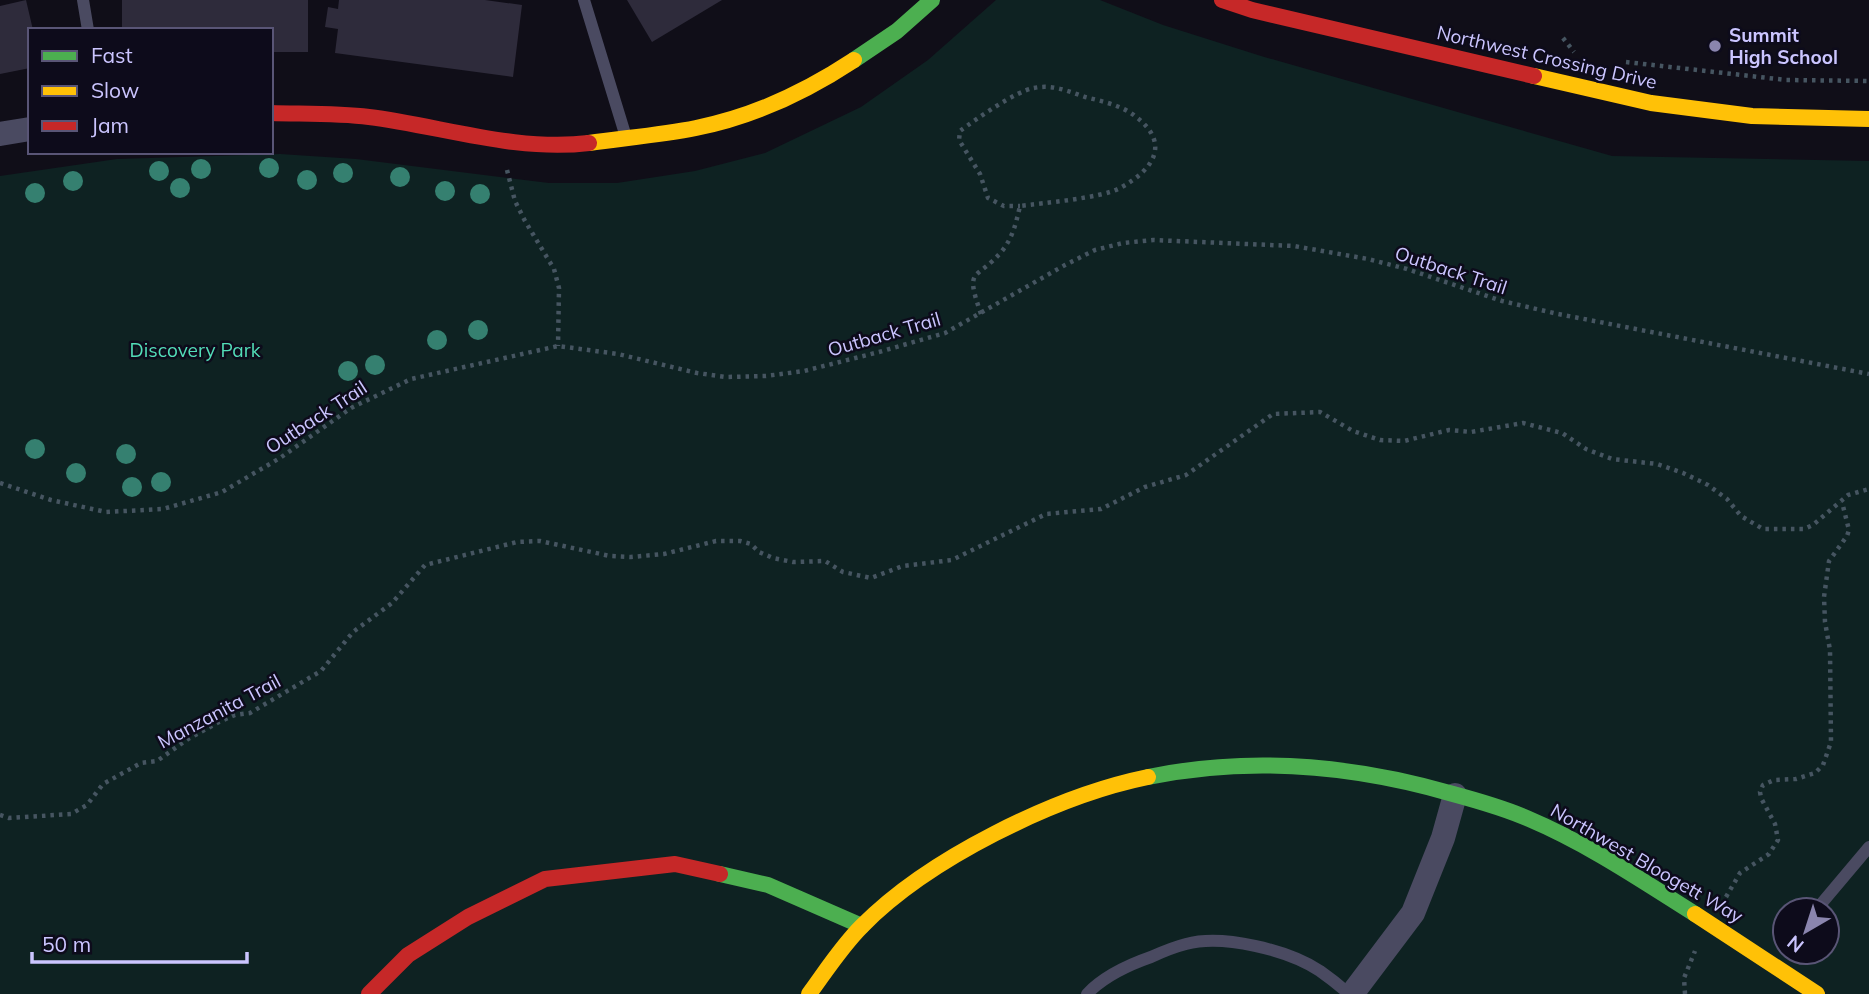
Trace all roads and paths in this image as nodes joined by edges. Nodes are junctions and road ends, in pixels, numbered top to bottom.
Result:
1 (83, 0) edge
2 (584, 0) edge
3 (932, 0) edge
4 (1222, 0) edge
5 (88, 28) edge
6 (1563, 38) dead end
7 (1581, 55) dead end
8 (1624, 62) dead end
9 (1869, 81) edge
10 (273, 113) edge
11 (1869, 119) edge
12 (28, 129) edge
13 (0, 134) edge
14 (627, 138) junction
15 (511, 141) junction
16 (1020, 206) junction
17 (981, 314) junction
18 (558, 346) junction
19 (1869, 374) edge
20 (0, 483) edge
21 (1869, 489) edge
22 (1842, 501) junction
23 (1455, 794) junction
24 (0, 815) edge
25 (1869, 848) edge
26 (1828, 896) edge
27 (1711, 923) junction
28 (862, 926) junction
29 (1802, 990) edge
30 (369, 994) edge
31 (809, 994) edge
32 (1087, 994) edge
33 (1350, 994) edge
34 (1685, 994) edge

1 - 5 lane
2 - 14 lane
3 - 14 street
4 - 11 street, Northwest Crossing Drive
6 - 7 path
8 - 9 path
10 - 15 street
12 - 13 street
14 - 15 street
15 - 18 path
16 - 16 path
16 - 17 path
17 - 18 path, Outback Trail
17 - 19 path, Outback Trail
18 - 20 path, Outback Trail
21 - 22 path, Manzanita Trail
22 - 24 path, Manzanita Trail
22 - 27 path
23 - 27 street, Northwest Bloogett Way
23 - 28 street, Northwest Bloogett Way
23 - 33 street
25 - 26 lane
27 - 29 street, Northwest Bloogett Way
27 - 34 path
28 - 30 street
28 - 31 street, Northwest Bloogett Way
32 - 33 lane

